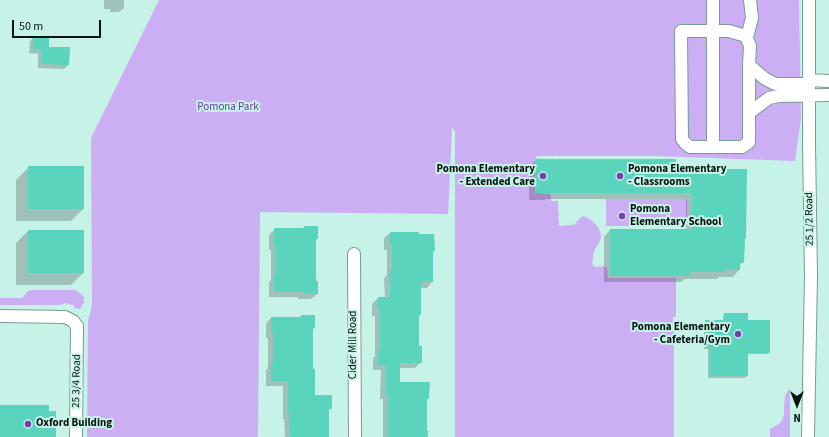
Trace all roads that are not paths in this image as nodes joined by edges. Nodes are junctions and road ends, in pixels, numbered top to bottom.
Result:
1 (713, 0) edge
2 (750, 0) edge
3 (809, 0) edge
4 (713, 31) junction
5 (747, 37) junction
6 (749, 65) junction
7 (829, 81) edge
8 (809, 86) junction
9 (829, 95) edge
10 (749, 113) junction
11 (713, 147) junction
12 (354, 254) dead end
13 (0, 316) edge
14 (76, 437) edge
15 (355, 437) edge
16 (808, 437) edge

1 - 4 street
2 - 5 street
3 - 8 street, 25 1/2 Road
4 - 5 street
4 - 11 street
4 - 11 street
5 - 6 street
6 - 8 street
6 - 10 street
7 - 8 street
8 - 9 street
8 - 10 street
8 - 16 street, 25 1/2 Road
10 - 11 street
12 - 15 street, Cider Mill Road
13 - 14 street, 25 3/4 Road

